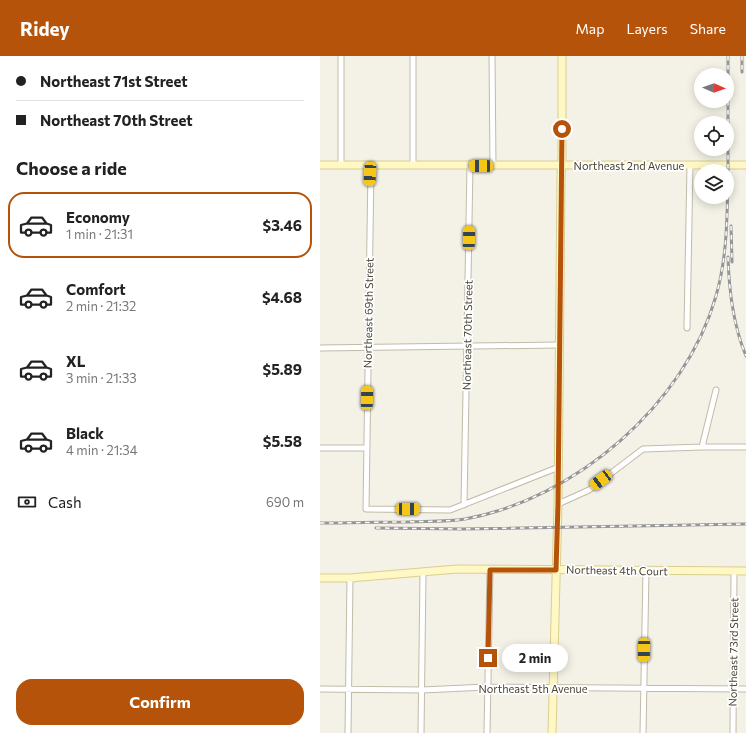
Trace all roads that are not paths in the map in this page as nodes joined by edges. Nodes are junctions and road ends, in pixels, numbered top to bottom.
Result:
1 (341, 56) edge
2 (413, 56) edge
3 (492, 56) edge
4 (562, 56) edge
5 (320, 165) edge
6 (341, 165) junction
7 (413, 165) junction
8 (470, 165) junction
9 (690, 165) junction
10 (746, 165) edge
11 (371, 166) junction
12 (493, 166) junction
13 (562, 166) junction
14 (688, 328) dead end
15 (559, 345) junction
16 (467, 346) junction
17 (320, 348) edge
18 (368, 348) junction
19 (716, 390) dead end
20 (702, 447) junction
21 (746, 447) edge
22 (320, 448) edge
23 (366, 448) junction
24 (559, 468) junction
25 (558, 504) junction
26 (464, 505) junction
27 (490, 570) junction
28 (556, 570) junction
29 (646, 571) junction
30 (734, 571) junction
31 (746, 571) edge
32 (423, 573) junction
33 (320, 578) edge
34 (350, 578) junction
35 (487, 687) junction
36 (553, 688) junction
37 (320, 689) edge
38 (348, 689) junction
39 (644, 689) junction
40 (733, 689) junction
41 (746, 689) edge
42 (422, 690) junction
43 (348, 733) edge
44 (421, 733) edge
45 (486, 733) edge
46 (552, 733) edge
47 (643, 733) edge
48 (733, 733) edge

1 - 6 street
2 - 7 street
3 - 12 street
4 - 13 street
5 - 6 street, Northeast 2nd Avenue
6 - 11 street, Northeast 2nd Avenue
7 - 8 street, Northeast 2nd Avenue
7 - 11 street, Northeast 2nd Avenue
8 - 12 street, Northeast 2nd Avenue
8 - 16 street, Northeast 70th Street
9 - 10 street, Northeast 2nd Avenue
9 - 13 street, Northeast 2nd Avenue
9 - 14 street
11 - 18 street, Northeast 69th Street
12 - 13 street, Northeast 2nd Avenue
13 - 15 street
15 - 16 street
15 - 24 street
16 - 18 street
16 - 26 street, Northeast 70th Street
17 - 18 street
18 - 23 street, Northeast 69th Street
19 - 20 street
20 - 21 street
20 - 25 street
22 - 23 street
23 - 26 street, Northeast 69th Street
24 - 25 street
24 - 26 street
25 - 28 street
27 - 28 street, Northeast 4th Court
27 - 32 street, Northeast 4th Court
27 - 35 street
28 - 29 street, Northeast 4th Court
28 - 36 street
29 - 30 street, Northeast 4th Court
29 - 39 street
30 - 31 street, Northeast 4th Court
30 - 40 street, Northeast 73rd Street
32 - 34 street, Northeast 4th Court
32 - 42 street
33 - 34 street, Northeast 4th Court
34 - 38 street
35 - 36 street, Northeast 5th Avenue
35 - 42 street, Northeast 5th Avenue
35 - 45 street
36 - 39 street, Northeast 5th Avenue
36 - 46 street
37 - 38 street, Northeast 5th Avenue
38 - 42 street, Northeast 5th Avenue
38 - 43 street
39 - 40 street, Northeast 5th Avenue
39 - 47 street
40 - 41 street, Northeast 5th Avenue
40 - 48 street, Northeast 73rd Street
42 - 44 street

